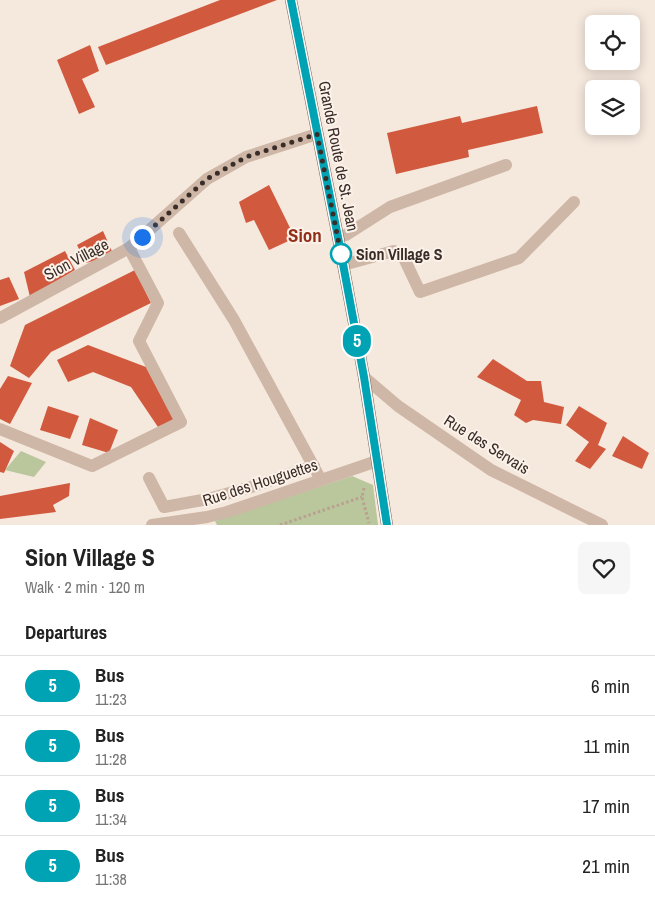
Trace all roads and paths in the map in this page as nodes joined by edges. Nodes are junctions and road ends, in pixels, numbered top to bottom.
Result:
1 (292, 0) edge
2 (317, 134) junction
3 (506, 165) dead end
4 (574, 202) dead end
5 (180, 233) dead end
6 (338, 237) junction
7 (129, 248) junction
8 (343, 266) junction
9 (0, 318) edge
10 (364, 377) junction
11 (0, 429) edge
12 (377, 462) junction
13 (314, 466) junction
14 (149, 478) dead end
15 (321, 480) junction
16 (152, 525) edge
17 (280, 525) edge
18 (370, 525) edge
19 (387, 525) edge
20 (602, 525) edge

1 - 2 main road, Grande Route de St. Jean
2 - 6 main road, Grande Route de St. Jean
2 - 7 street, Sion Village
3 - 6 street
4 - 8 street
5 - 13 street
6 - 8 main road, Grande Route de St. Jean
7 - 9 street, Sion Village
7 - 11 street
8 - 10 main road, Grande Route de St. Jean
10 - 12 main road, Grande Route de St. Jean
10 - 20 street, Rue des Servais
12 - 15 street, Rue des Houguettes
12 - 19 main road, Grande Route de St. Jean
13 - 14 street
13 - 15 street
15 - 16 street, Rue des Houguettes
17 - 18 path

